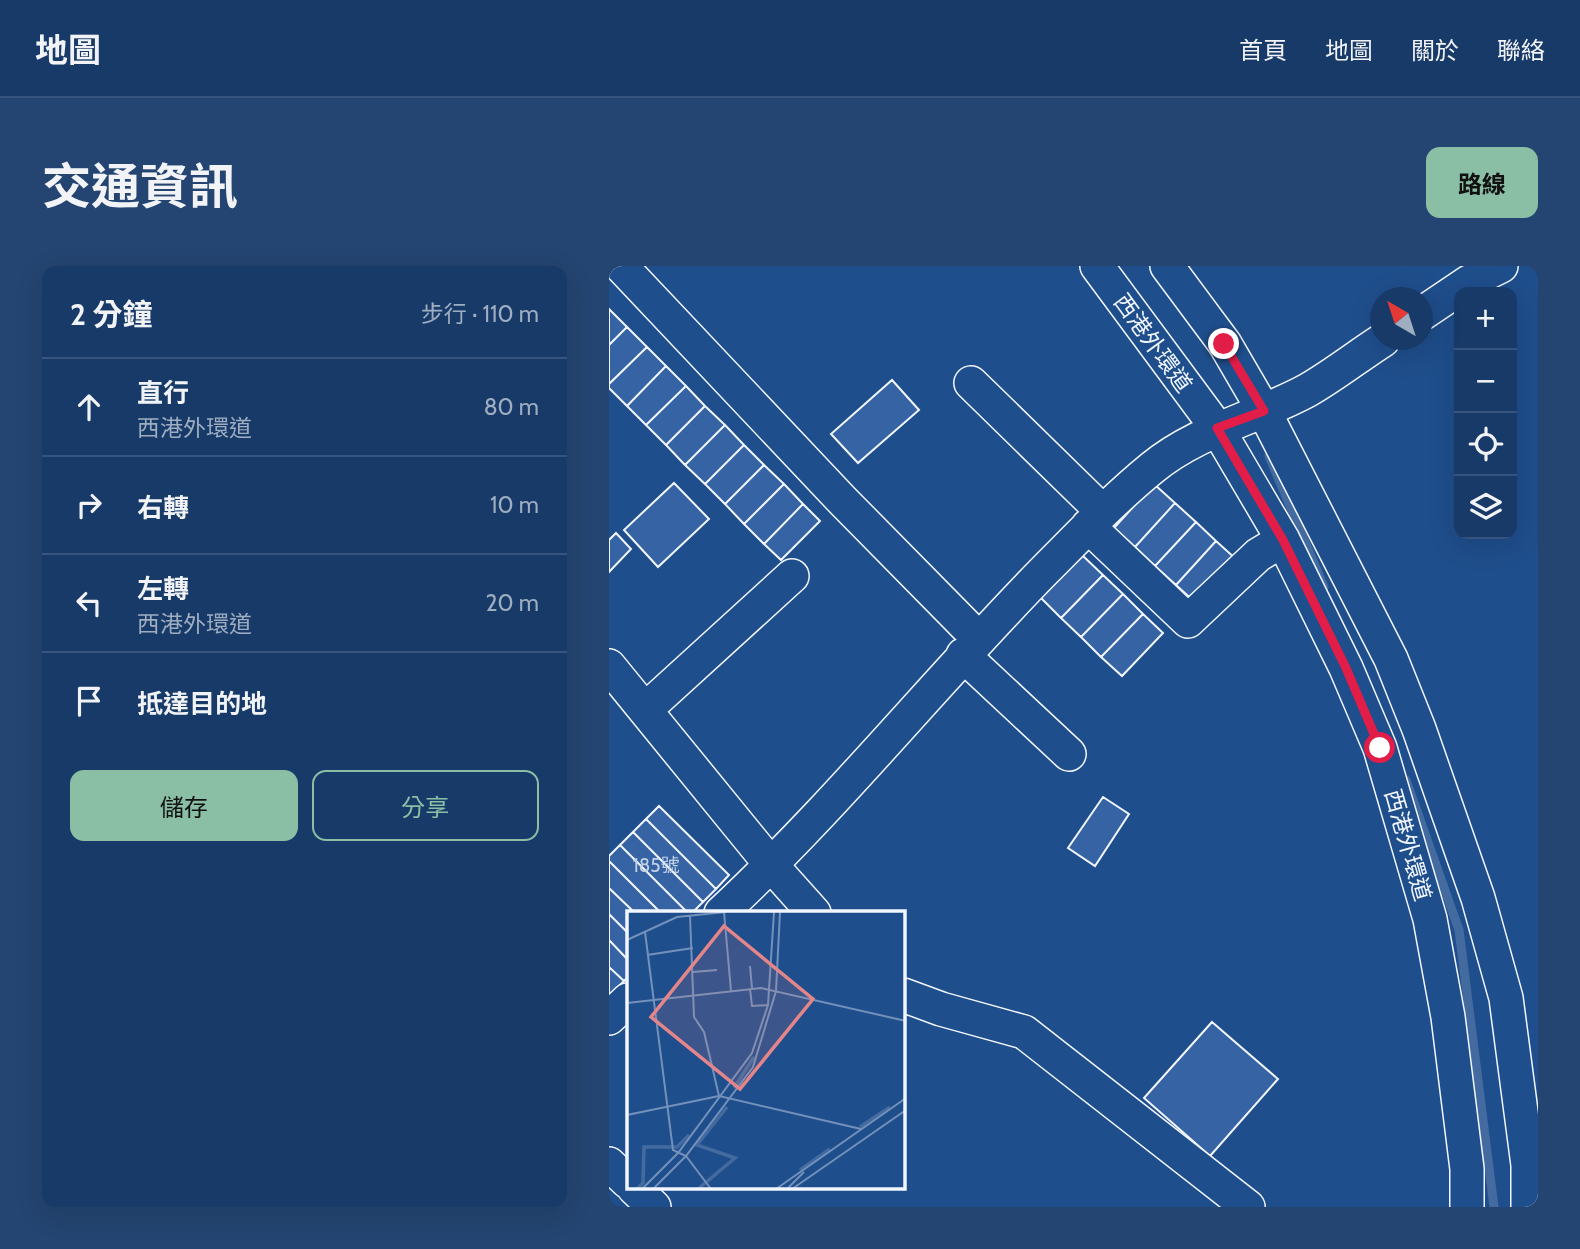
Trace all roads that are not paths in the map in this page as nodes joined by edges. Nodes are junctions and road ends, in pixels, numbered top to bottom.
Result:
1 (621, 266) edge
2 (1097, 266) edge
3 (1167, 266) edge
4 (1501, 266) edge
5 (1433, 306) edge
6 (1370, 349) edge
7 (971, 383) dead end
8 (1264, 411) junction
9 (1217, 428) junction
10 (1095, 519) junction
11 (1283, 540) junction
12 (792, 576) dead end
13 (971, 647) junction
14 (609, 666) edge
15 (645, 710) junction
16 (1069, 754) dead end
17 (772, 866) junction
18 (723, 911) edge
19 (812, 911) edge
20 (905, 996) edge
21 (627, 1001) edge
22 (609, 1018) edge
23 (609, 1164) edge
24 (627, 1181) edge
25 (635, 1189) edge
26 (654, 1207) edge
27 (1248, 1207) edge
28 (1467, 1207) edge
29 (1528, 1207) edge

1 - 13 street
2 - 9 street, 西港外環道
3 - 8 street, 西港外環道
4 - 5 street
6 - 8 street
7 - 10 street
8 - 9 street
8 - 29 street, 西港外環道
9 - 10 street
9 - 11 street, 西港外環道
10 - 11 street
10 - 13 street
11 - 28 street, 西港外環道
12 - 15 street
13 - 16 street
13 - 17 street
14 - 15 street
15 - 17 street
17 - 18 street
17 - 19 street
20 - 27 street
21 - 22 street
23 - 24 street
25 - 26 street

